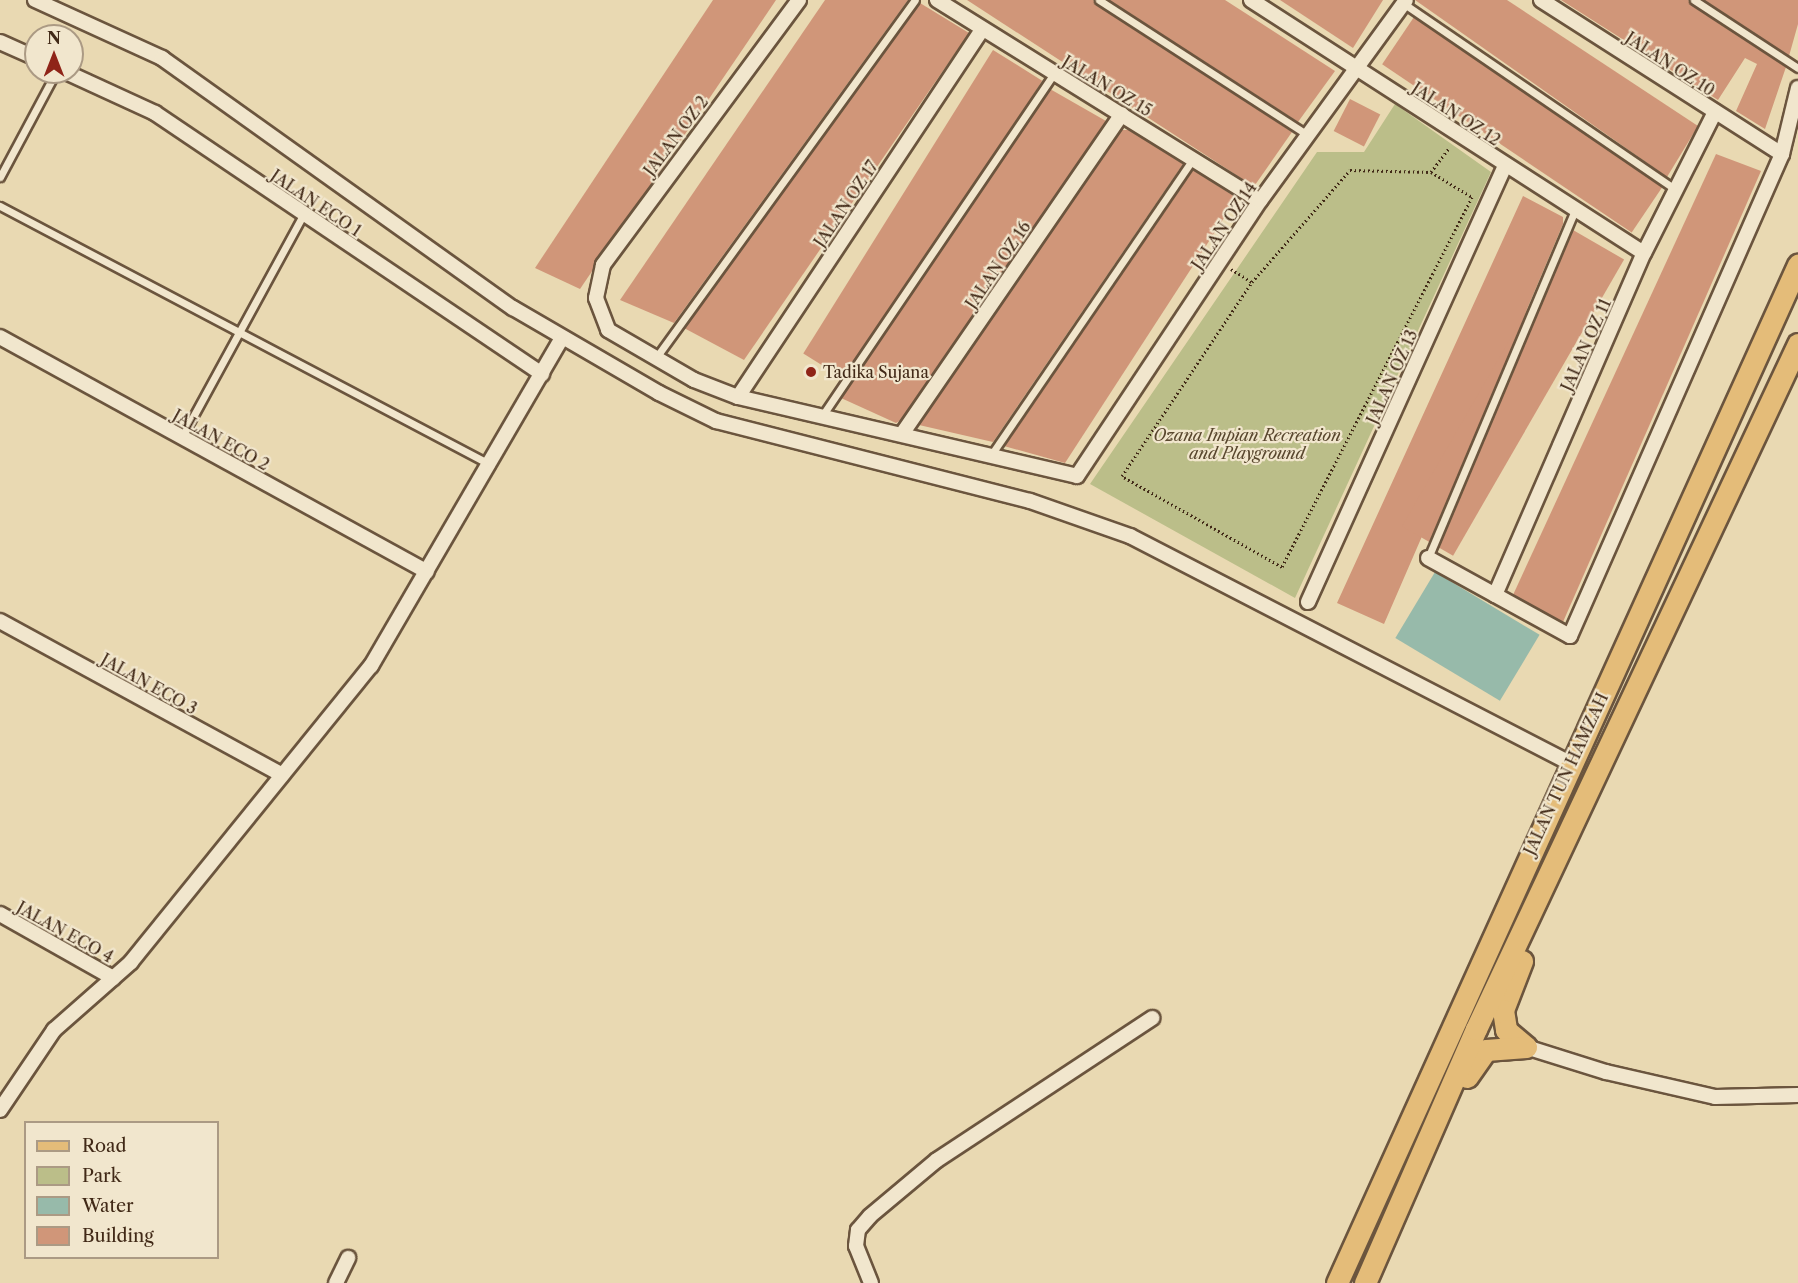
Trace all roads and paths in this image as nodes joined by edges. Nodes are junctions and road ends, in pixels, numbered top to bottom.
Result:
1 (35, 0) edge
2 (799, 0) edge
3 (915, 0) edge
4 (937, 0) edge
5 (1099, 0) edge
6 (1251, 0) edge
7 (1541, 0) edge
8 (1694, 0) edge
9 (1402, 1) edge
10 (51, 3) edge
11 (982, 30) junction
12 (0, 42) edge
13 (24, 53) edge
14 (1798, 68) edge
15 (1358, 69) junction
16 (1054, 73) junction
17 (84, 80) edge
18 (50, 84) edge
19 (1798, 88) edge
20 (1715, 112) junction
21 (1122, 114) junction
22 (1308, 135) junction
23 (1460, 135) junction
24 (1782, 154) junction
25 (1193, 159) junction
26 (1505, 166) junction
27 (1431, 172) junction
28 (0, 177) edge
29 (1679, 191) junction
30 (1260, 201) junction
31 (0, 206) edge
32 (1575, 210) junction
33 (303, 215) junction
34 (1644, 253) junction
35 (1220, 262) junction
36 (1798, 265) edge
37 (1252, 282) junction
38 (239, 332) junction
39 (0, 337) edge
40 (562, 339) junction
41 (1798, 344) edge
42 (655, 359) junction
43 (542, 374) junction
44 (738, 397) junction
45 (822, 416) junction
46 (902, 434) junction
47 (182, 437) junction
48 (991, 455) junction
49 (490, 465) junction
50 (1428, 558) joint
51 (427, 572) junction
52 (1495, 595) junction
53 (1308, 602) dead end
54 (0, 621) edge
55 (1570, 764) junction
56 (282, 775) junction
57 (1582, 800) junction
58 (0, 914) edge
59 (114, 978) junction
60 (1152, 1018) dead end
61 (1526, 1047) junction
62 (1798, 1095) edge
63 (0, 1110) edge
64 (1396, 1208) junction
65 (348, 1258) dead end
66 (336, 1283) edge
67 (871, 1283) edge
68 (1337, 1283) edge
69 (1365, 1283) edge

1 - 10 street
2 - 42 street, JALAN OZ 2
3 - 42 lane
4 - 11 street, JALAN OZ 15
5 - 22 lane
6 - 15 street, JALAN OZ 12
7 - 20 street, JALAN OZ 10
8 - 14 lane
9 - 15 street, JALAN OZ 14
9 - 29 lane
10 - 40 street
11 - 16 street, JALAN OZ 15
11 - 44 street, JALAN OZ 17
12 - 13 street
15 - 22 street, JALAN OZ 14
15 - 23 street, JALAN OZ 12
16 - 21 street, JALAN OZ 15
16 - 45 lane
17 - 33 street, JALAN ECO 1
18 - 28 lane
19 - 24 street
20 - 24 street, JALAN OZ 10
20 - 29 street, JALAN OZ 11
21 - 25 street, JALAN OZ 15
21 - 46 street, JALAN OZ 16
22 - 30 street, JALAN OZ 14
23 - 26 street, JALAN OZ 12
23 - 27 path
24 - 52 street
25 - 30 street, JALAN OZ 15
25 - 48 lane
26 - 32 street, JALAN OZ 12
26 - 53 street, JALAN OZ 13
27 - 37 path
27 - 37 path
29 - 34 street, JALAN OZ 11
30 - 35 street, JALAN OZ 14
31 - 38 lane
32 - 34 street, JALAN OZ 12
32 - 50 lane
33 - 38 lane
33 - 43 street, JALAN ECO 1
34 - 52 street, JALAN OZ 11
35 - 37 path
35 - 48 street, JALAN OZ 14
36 - 55 main road, JALAN TUN HAMZAH
38 - 47 lane
38 - 49 lane
39 - 47 street, JALAN ECO 2
40 - 43 street
40 - 55 street
41 - 57 main road, JALAN TUN HAMZAH
42 - 44 street
43 - 49 street
44 - 45 street
45 - 46 street
46 - 48 street
47 - 51 street, JALAN ECO 2
49 - 51 street
50 - 52 street
51 - 56 street
54 - 56 street, JALAN ECO 3
55 - 68 main road, JALAN TUN HAMZAH
56 - 59 street
57 - 61 main road
57 - 64 main road, JALAN TUN HAMZAH
58 - 59 street, JALAN ECO 4
59 - 63 street
60 - 67 street
61 - 62 street
61 - 64 main road
64 - 69 main road, JALAN TUN HAMZAH
65 - 66 street

